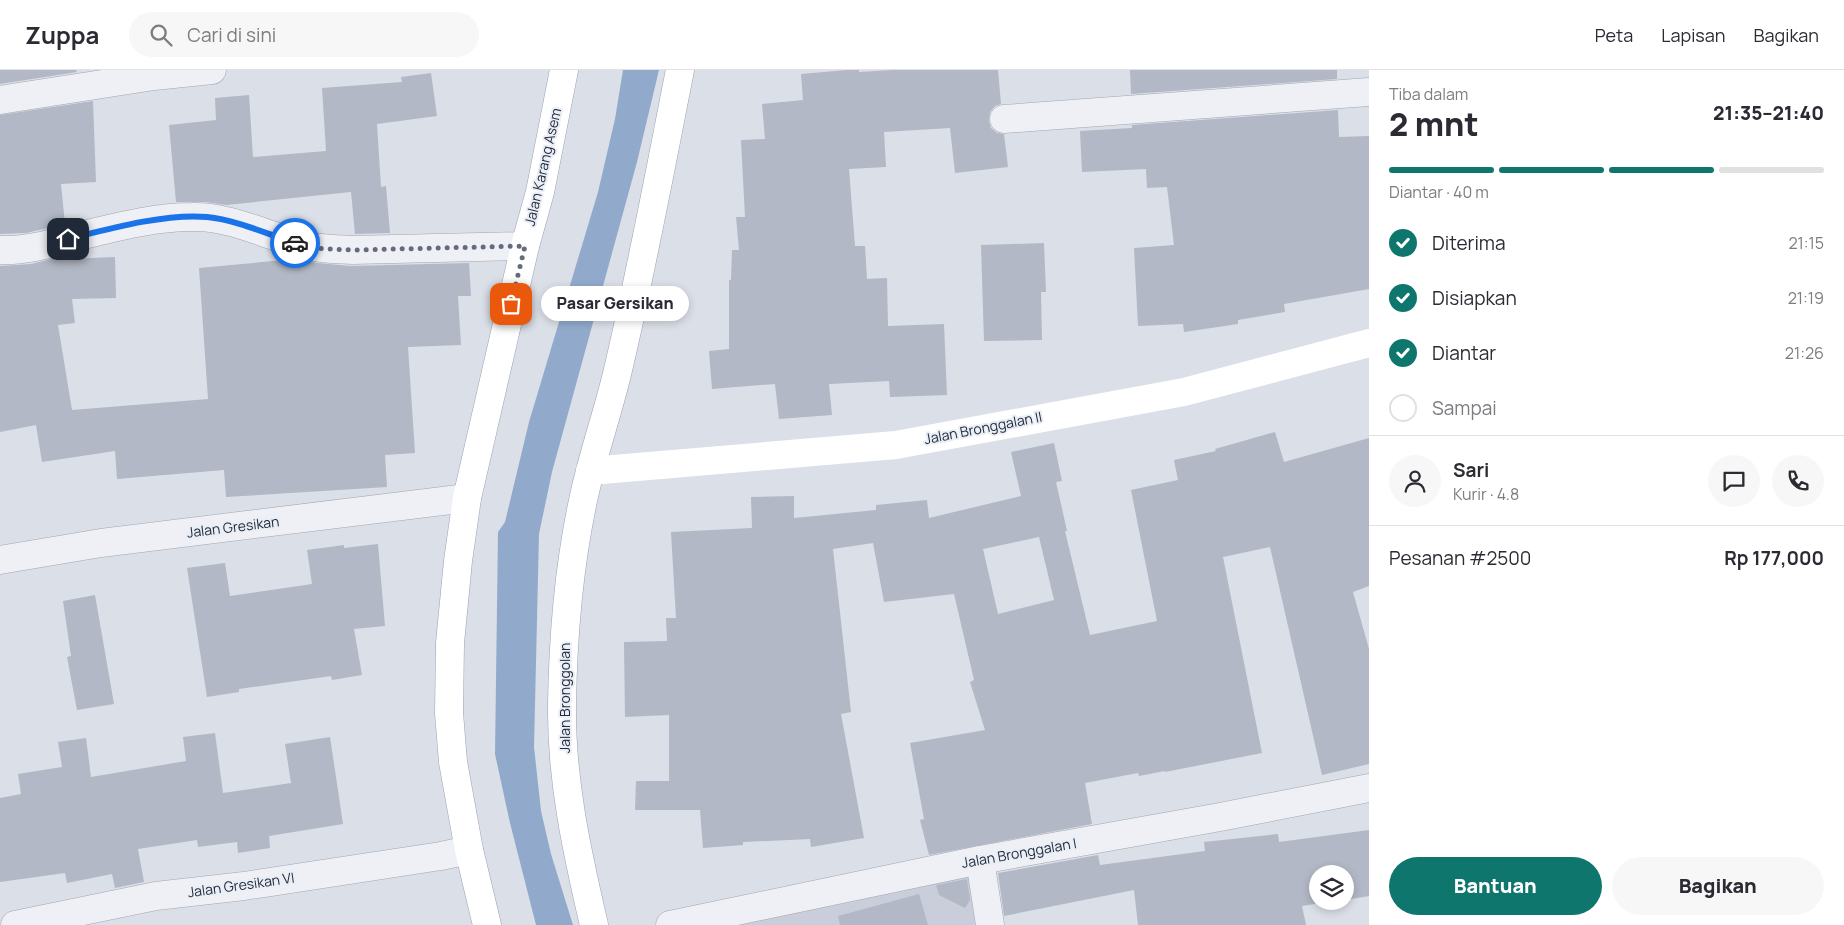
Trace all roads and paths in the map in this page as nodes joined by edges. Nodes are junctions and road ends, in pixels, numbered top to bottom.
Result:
1 (212, 70) edge
2 (564, 70) edge
3 (680, 70) edge
4 (1369, 92) edge
5 (0, 100) edge
6 (1004, 119) dead end
7 (525, 246) junction
8 (0, 250) edge
9 (1369, 344) edge
10 (590, 470) junction
11 (467, 498) junction
12 (0, 560) edge
13 (1369, 788) edge
14 (469, 850) junction
15 (980, 860) junction
16 (15, 925) edge
17 (487, 925) edge
18 (594, 925) edge
19 (670, 925) edge
20 (990, 925) edge

1 - 5 street
2 - 7 main road, Jalan Karang Asem
3 - 10 main road
4 - 6 street
7 - 8 street
7 - 11 main road, Jalan Karang Asem
9 - 10 main road, Jalan Bronggalan II
10 - 18 main road, Jalan Bronggolan
11 - 12 street, Jalan Gresikan
11 - 14 main road
13 - 15 street, Jalan Bronggalan I
14 - 16 street, Jalan Gresikan VI
14 - 17 main road
15 - 19 street, Jalan Bronggalan I
15 - 20 street

